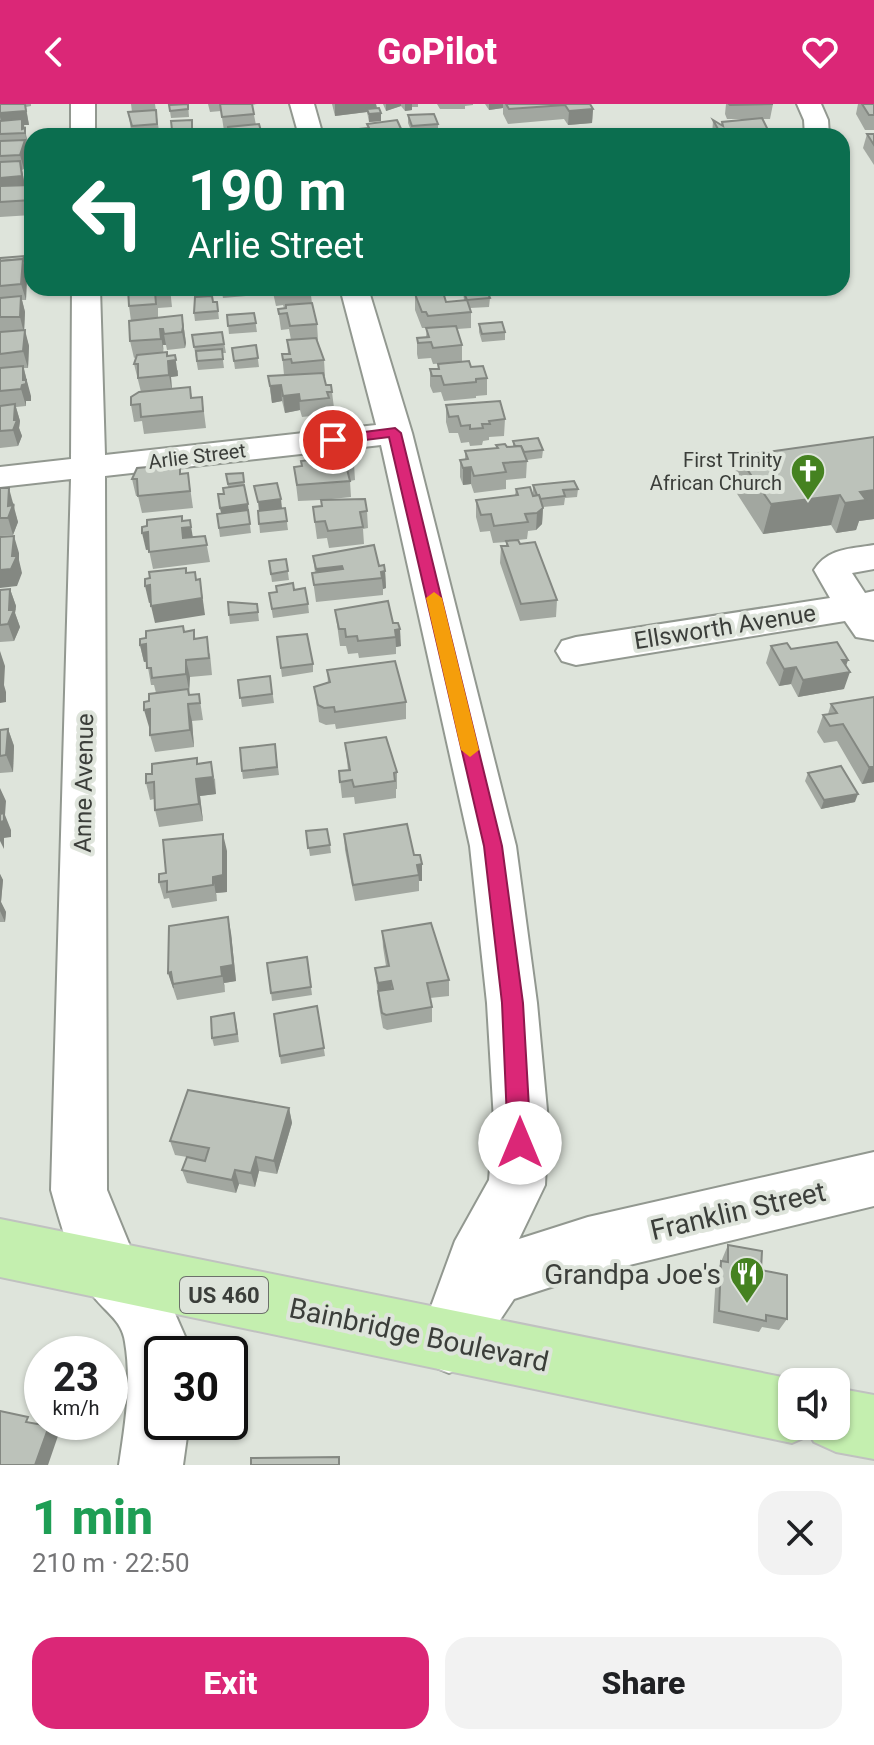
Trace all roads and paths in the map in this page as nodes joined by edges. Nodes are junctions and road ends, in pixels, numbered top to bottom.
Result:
1 (83, 104) edge
2 (302, 104) edge
3 (809, 104) edge
4 (83, 128) edge
5 (309, 128) edge
6 (816, 128) edge
7 (86, 296) edge
8 (356, 296) edge
9 (395, 433) junction
10 (88, 468) junction
11 (0, 477) edge
12 (874, 557) edge
13 (867, 615) edge
14 (576, 651) dead end
15 (874, 1179) edge
16 (0, 1248) edge
17 (111, 1272) junction
18 (449, 1342) junction
19 (778, 1408) edge
20 (850, 1423) edge
21 (874, 1427) edge
22 (151, 1465) edge

1 - 4 street
2 - 5 street
3 - 6 street
7 - 10 street, Anne Avenue
8 - 9 street
9 - 10 street, Arlie Street
9 - 18 street
10 - 11 street, Arlie Street
10 - 17 street, Anne Avenue
12 - 13 street
13 - 14 street, Ellsworth Avenue
15 - 18 street, Franklin Street
16 - 17 main road, Bainbridge Boulevard / US 460
17 - 18 main road, Bainbridge Boulevard / US 460
17 - 22 street
18 - 19 main road, Bainbridge Boulevard / US 460
20 - 21 main road

